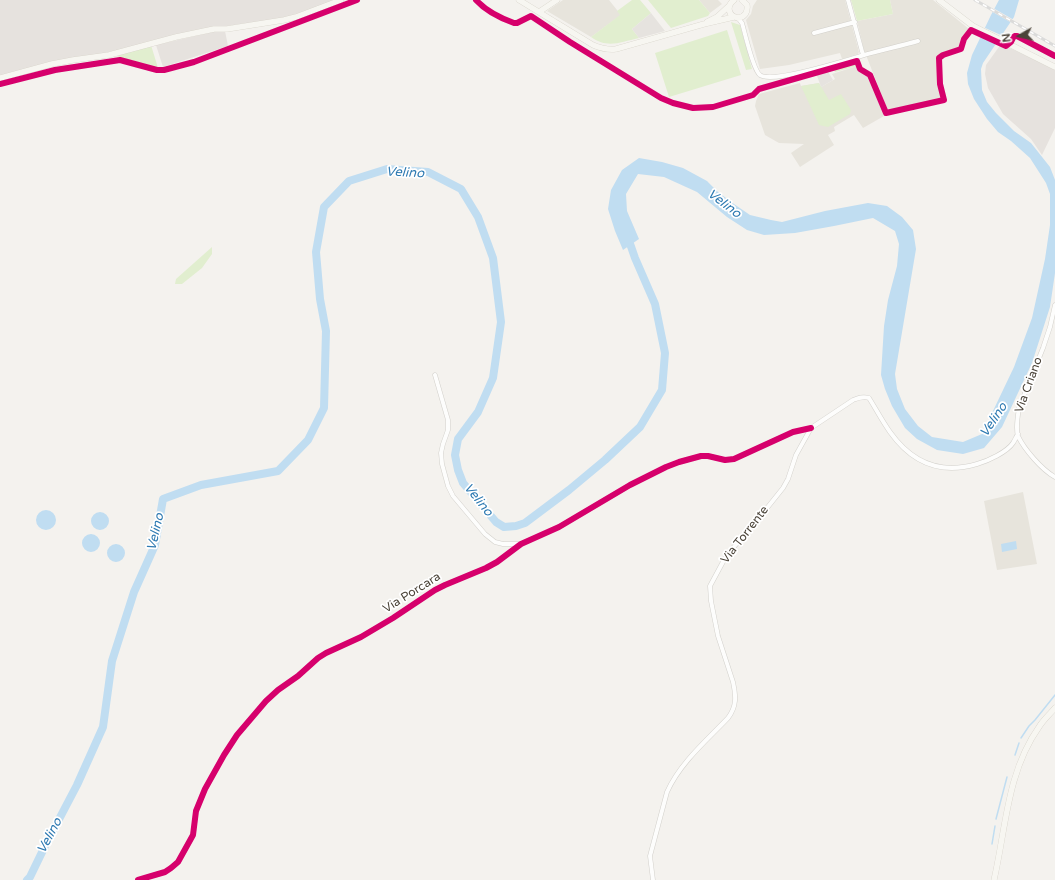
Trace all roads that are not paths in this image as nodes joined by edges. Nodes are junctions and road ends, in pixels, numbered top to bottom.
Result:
1 (341, 0) edge
2 (519, 0) edge
3 (556, 0) edge
4 (742, 0) edge
5 (848, 0) edge
6 (939, 0) edge
7 (730, 2) edge
8 (749, 2) edge
9 (539, 12) junction
10 (736, 18) junction
11 (855, 22) junction
12 (704, 24) junction
13 (814, 33) dead end
14 (918, 41) dead end
15 (864, 55) junction
16 (1055, 67) edge
17 (0, 78) edge
18 (1055, 305) edge
19 (435, 375) dead end
20 (811, 428) junction
21 (1018, 434) junction
22 (1055, 477) edge
23 (522, 544) junction
24 (1055, 708) edge
25 (138, 880) edge
26 (653, 880) edge
27 (994, 880) edge

1 - 17 street
2 - 9 street
3 - 9 street
4 - 8 street
5 - 11 street
6 - 16 street
7 - 10 street
7 - 12 street
8 - 10 street
9 - 12 street
10 - 12 street
10 - 15 street
11 - 13 street
11 - 15 street
14 - 15 street
18 - 21 street, Via Criano
19 - 23 street
20 - 21 street, Via Torrente
20 - 23 street, Via Porcara
20 - 26 street, Via Torrente
21 - 22 street
23 - 25 street, Via Porcara
24 - 27 street

